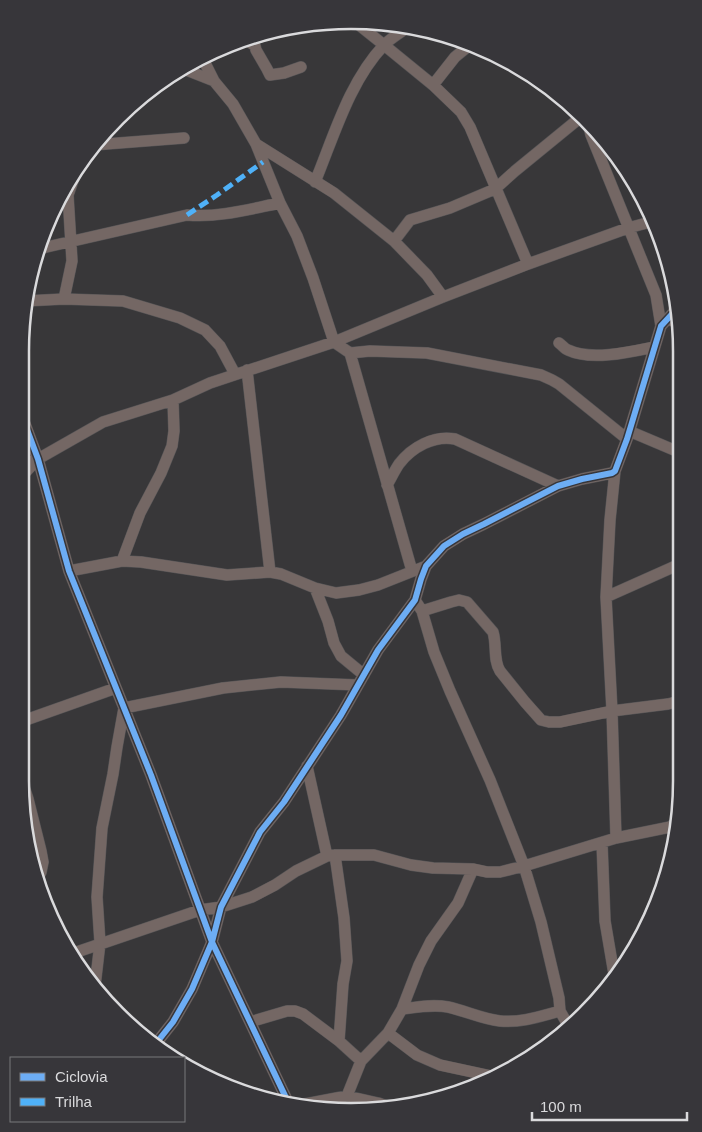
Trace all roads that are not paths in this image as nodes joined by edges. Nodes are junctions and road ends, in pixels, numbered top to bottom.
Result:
1 (364, 29) edge
2 (399, 33) edge
3 (252, 45) edge
4 (384, 45) junction
5 (464, 49) edge
6 (205, 64) edge
7 (301, 67) dead end
8 (190, 72) edge
9 (214, 82) junction
10 (433, 85) junction
11 (576, 121) edge
12 (184, 138) dead end
13 (105, 144) edge
14 (256, 144) junction
15 (598, 144) edge
16 (316, 182) junction
17 (495, 189) junction
18 (68, 197) edge
19 (280, 203) junction
20 (647, 223) edge
21 (628, 228) junction
22 (70, 241) junction
23 (394, 241) junction
24 (46, 247) edge
25 (528, 264) junction
26 (443, 297) junction
27 (64, 299) junction
28 (33, 301) edge
29 (671, 314) edge
30 (664, 322) junction
31 (672, 323) edge
32 (334, 342) junction
33 (559, 343) dead end
34 (654, 347) junction
35 (350, 353) junction
36 (247, 370) junction
37 (235, 374) junction
38 (173, 400) junction
39 (29, 435) edge
40 (628, 435) junction
41 (673, 450) edge
42 (38, 459) junction
43 (29, 462) edge
44 (29, 469) edge
45 (615, 470) junction
46 (388, 485) junction
47 (558, 486) junction
48 (122, 561) junction
49 (426, 566) junction
50 (673, 570) edge
51 (69, 571) junction
52 (412, 571) junction
53 (270, 572) junction
54 (315, 588) junction
55 (606, 597) junction
56 (415, 600) junction
57 (422, 611) junction
58 (364, 675) junction
59 (358, 685) junction
60 (116, 688) junction
61 (673, 703) edge
62 (124, 708) junction
63 (612, 711) junction
64 (29, 719) edge
65 (307, 766) junction
66 (29, 804) edge
67 (669, 827) edge
68 (616, 838) junction
69 (602, 843) junction
70 (331, 855) junction
71 (524, 866) junction
72 (42, 869) edge
73 (473, 869) junction
74 (222, 907) junction
75 (200, 910) junction
76 (212, 942) junction
77 (100, 943) junction
78 (78, 951) edge
79 (613, 968) edge
80 (96, 978) edge
81 (402, 1009) junction
82 (560, 1011) junction
83 (566, 1021) edge
84 (250, 1022) junction
85 (388, 1033) junction
86 (159, 1040) edge
87 (339, 1041) junction
88 (361, 1061) junction
89 (482, 1075) edge
90 (285, 1096) edge
91 (346, 1096) junction
92 (319, 1101) edge
93 (376, 1102) edge

1 - 4 street
2 - 4 street
3 - 7 street
4 - 10 street
4 - 16 street
5 - 10 street
6 - 9 street
8 - 9 street
9 - 14 street
10 - 17 street
11 - 17 street
12 - 13 street
14 - 16 street
14 - 19 street
15 - 21 street
16 - 23 street
17 - 23 street
17 - 25 street
18 - 22 street
19 - 22 street
19 - 32 street
20 - 21 street
21 - 25 street
21 - 30 street
22 - 24 street
22 - 27 street
23 - 26 street
25 - 26 street
26 - 32 street
27 - 28 street
27 - 37 street
29 - 30 street
30 - 31 street
30 - 34 street
32 - 35 street
32 - 36 street
33 - 34 street
34 - 40 street
35 - 40 street
35 - 46 street
36 - 37 street
36 - 53 street
37 - 38 street
38 - 42 street
38 - 48 street
39 - 42 street
40 - 41 street
40 - 45 street
42 - 43 street
42 - 44 street
42 - 51 street
45 - 47 street
45 - 55 street
46 - 47 street
46 - 52 street
47 - 49 street
48 - 51 street
48 - 53 street
49 - 52 street
49 - 56 street
50 - 55 street
51 - 60 street
52 - 54 street
53 - 54 street
54 - 58 street
55 - 63 street
56 - 57 street
56 - 58 street
57 - 63 street
57 - 71 street
58 - 59 street
59 - 62 street
59 - 65 street
60 - 62 street
60 - 64 street
61 - 63 street
62 - 75 street
62 - 77 street
63 - 68 street
65 - 70 street
65 - 74 street
66 - 72 street
67 - 68 street
68 - 69 street
69 - 71 street
69 - 79 street
70 - 73 street
70 - 74 street
70 - 87 street
71 - 73 street
71 - 82 street
73 - 81 street
74 - 75 street
74 - 76 street
75 - 76 street
75 - 77 street
76 - 84 street
76 - 86 street
77 - 78 street
77 - 80 street
81 - 82 street
81 - 85 street
82 - 83 street
84 - 87 street
84 - 90 street
85 - 88 street
85 - 89 street
87 - 88 street
88 - 91 street
91 - 92 street
91 - 93 street

